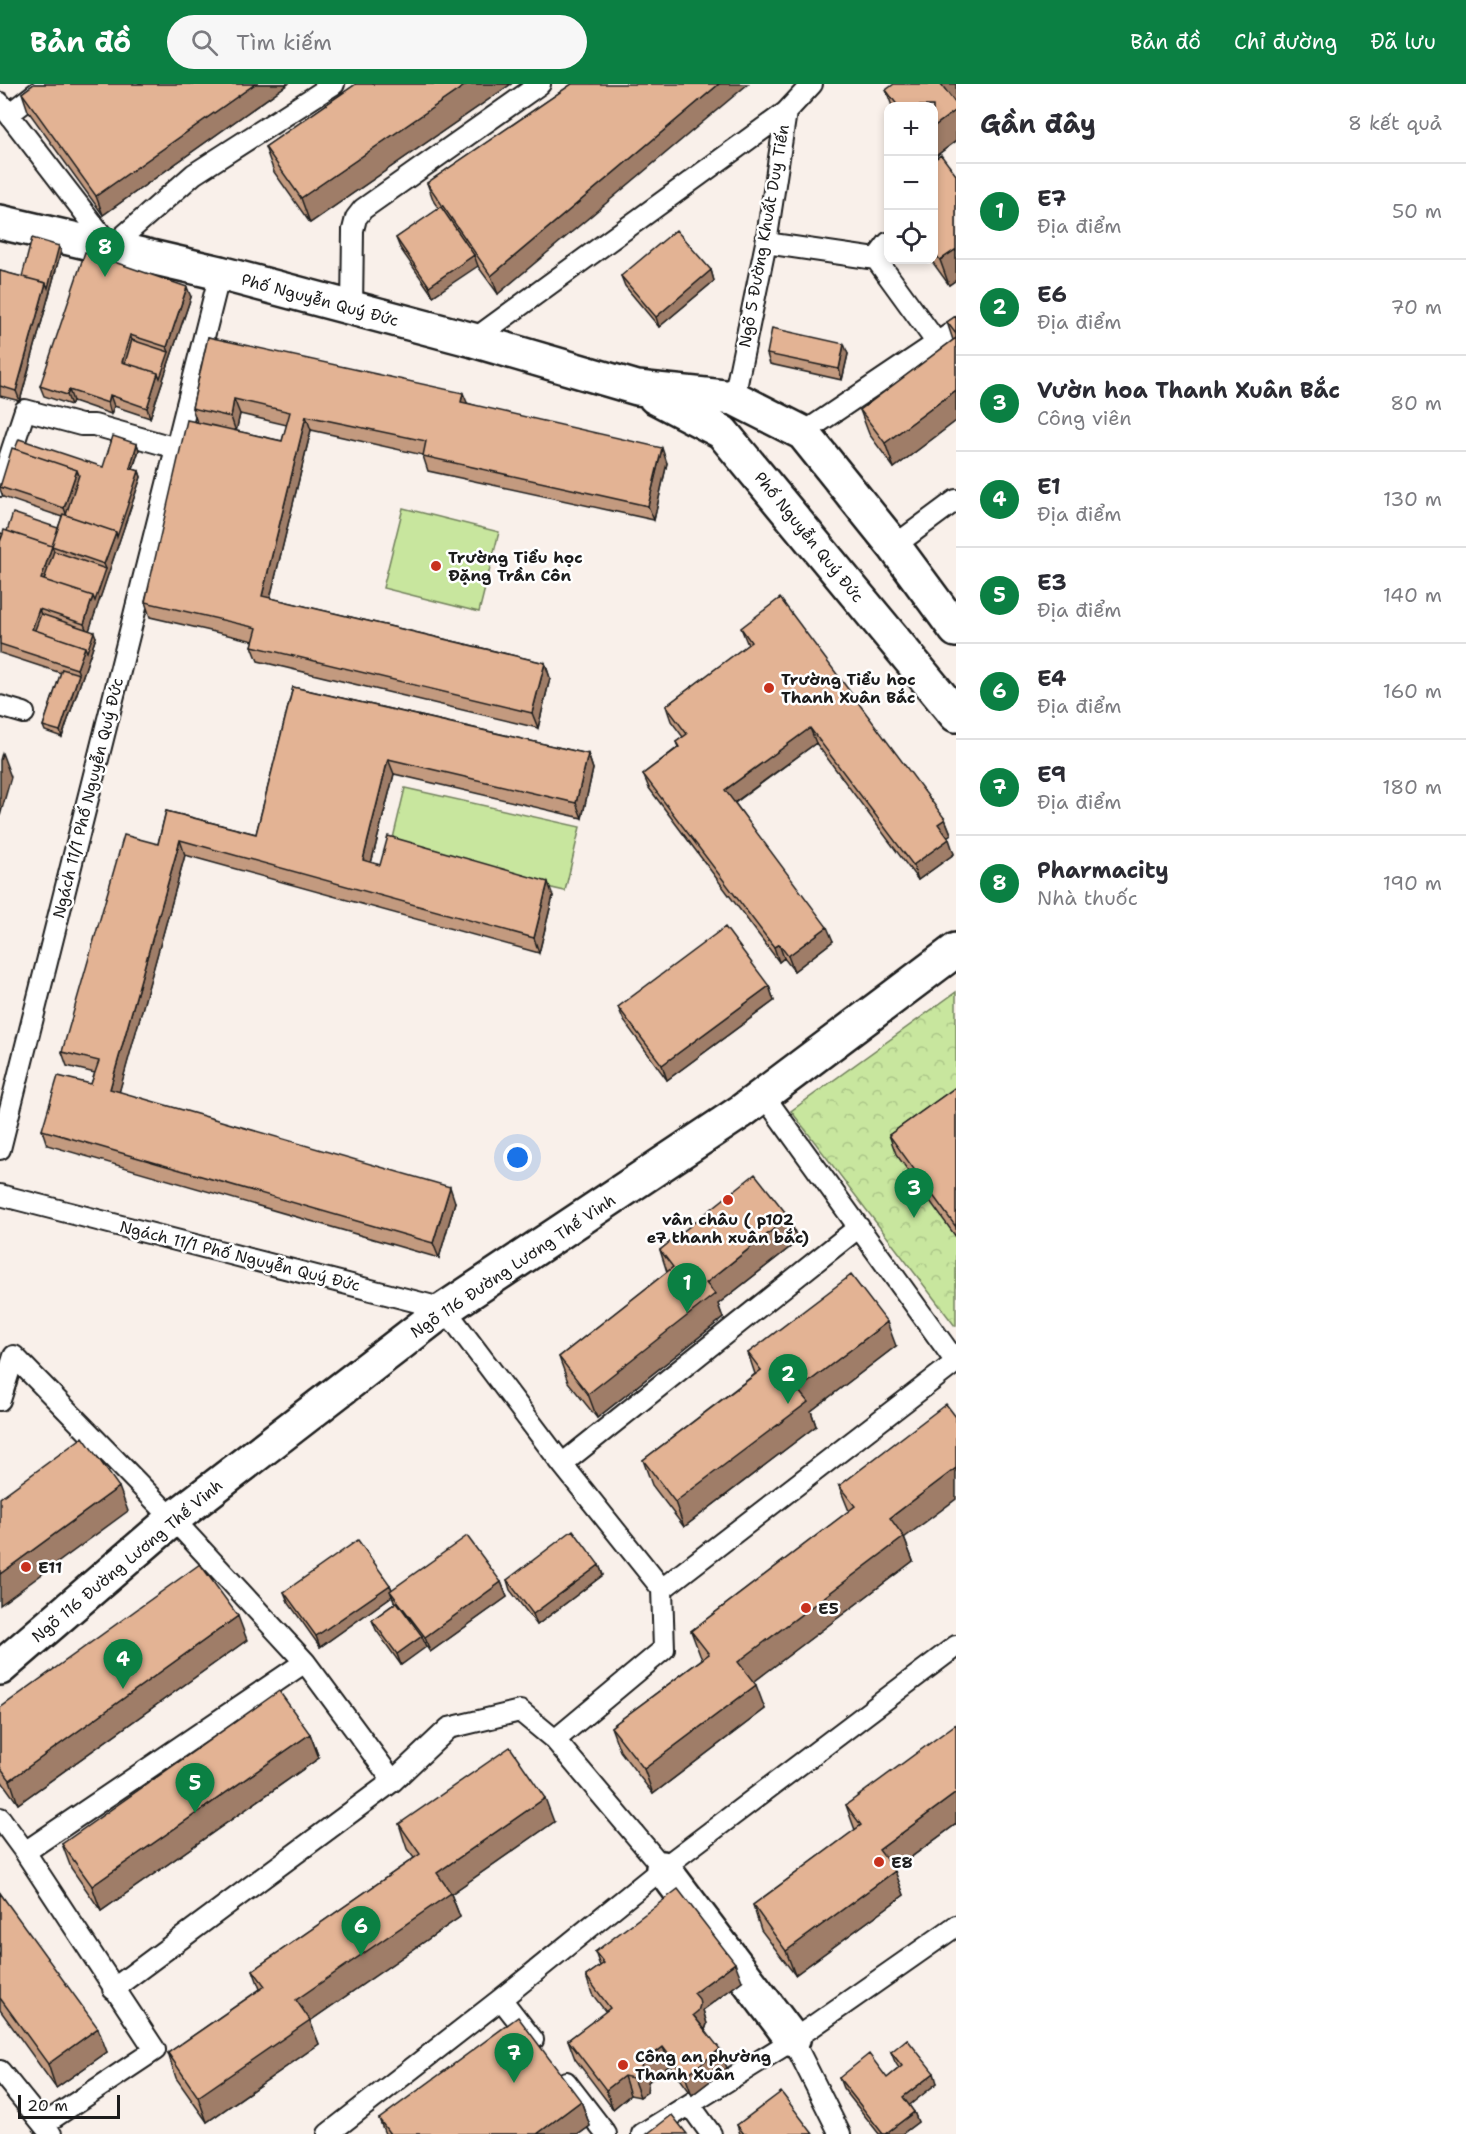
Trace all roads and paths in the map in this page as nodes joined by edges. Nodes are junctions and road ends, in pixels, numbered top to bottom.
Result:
1 (48, 84) edge
2 (334, 84) edge
3 (540, 84) edge
4 (812, 84) edge
5 (4, 109) edge
6 (786, 112) junction
7 (0, 222) edge
8 (766, 243) junction
9 (111, 247) junction
10 (884, 248) edge
11 (876, 259) junction
12 (220, 273) junction
13 (352, 309) junction
14 (956, 330) edge
15 (473, 340) junction
16 (938, 343) junction
17 (637, 388) junction
18 (734, 398) junction
19 (722, 432) junction
20 (803, 433) junction
21 (176, 448) junction
22 (0, 486) edge
23 (956, 500) edge
24 (894, 546) junction
25 (956, 630) edge
26 (0, 706) edge
27 (24, 713) dead end
28 (956, 715) edge
29 (956, 950) edge
30 (764, 1096) junction
31 (0, 1149) edge
32 (0, 1195) edge
33 (859, 1227) junction
34 (445, 1309) junction
35 (0, 1400) edge
36 (562, 1464) junction
37 (173, 1519) junction
38 (662, 1589) junction
39 (956, 1646) edge
40 (305, 1662) junction
41 (0, 1668) edge
42 (555, 1740) junction
43 (393, 1781) junction
44 (0, 1818) edge
45 (25, 1852) junction
46 (663, 1868) junction
47 (956, 1926) edge
48 (114, 1989) junction
49 (501, 2000) junction
50 (793, 2040) junction
51 (543, 2053) edge
52 (0, 2071) edge
53 (557, 2071) edge
54 (690, 2105) junction
55 (48, 2129) edge
56 (328, 2134) edge
57 (606, 2134) edge
58 (642, 2134) edge
59 (711, 2134) edge
60 (840, 2134) edge

1 - 5 lane
2 - 9 lane
3 - 13 lane
4 - 6 lane, Ngõ 5 Đường Khuất Duy Tiến
5 - 9 lane
6 - 8 lane, Ngõ 5 Đường Khuất Duy Tiến
6 - 15 lane
7 - 9 street, Phố Nguyễn Quý Đức
8 - 11 lane
8 - 18 lane, Ngõ 5 Đường Khuất Duy Tiến
9 - 12 street, Phố Nguyễn Quý Đức
10 - 11 lane
11 - 16 lane
12 - 13 street, Phố Nguyễn Quý Đức
12 - 21 lane, Ngách 11/1 Phố Nguyễn Quý Đức
13 - 15 street, Phố Nguyễn Quý Đức
14 - 16 lane
15 - 17 street, Phố Nguyễn Quý Đức
16 - 20 lane
17 - 18 street, Phố Nguyễn Quý Đức
17 - 19 street, Phố Nguyễn Quý Đức
18 - 19 street
18 - 20 street, Phố Nguyễn Quý Đức
19 - 28 street, Phố Nguyễn Quý Đức
20 - 24 street, Phố Nguyễn Quý Đức
21 - 22 lane
21 - 31 lane, Ngách 11/1 Phố Nguyễn Quý Đức
23 - 24 lane
24 - 25 street, Phố Nguyễn Quý Đức
26 - 27 lane
29 - 30 street, Ngõ 116 Đường Lương Thế Vinh
30 - 33 lane
30 - 34 street, Ngõ 116 Đường Lương Thế Vinh
32 - 34 lane, Ngách 11/1 Phố Nguyễn Quý Đức
33 - 36 lane
33 - 38 lane
34 - 36 lane
34 - 37 street, Ngõ 116 Đường Lương Thế Vinh
35 - 37 lane
36 - 38 lane
37 - 40 lane
37 - 41 street, Ngõ 116 Đường Lương Thế Vinh
38 - 42 lane
39 - 46 lane
40 - 43 lane
40 - 45 lane
42 - 43 lane
42 - 46 lane
43 - 48 lane
44 - 45 lane
45 - 48 lane
46 - 49 lane
46 - 50 street
47 - 50 lane
48 - 55 lane
49 - 51 lane
49 - 56 lane
50 - 54 lane
50 - 60 lane
52 - 55 lane
53 - 57 lane
54 - 58 lane
54 - 59 lane

